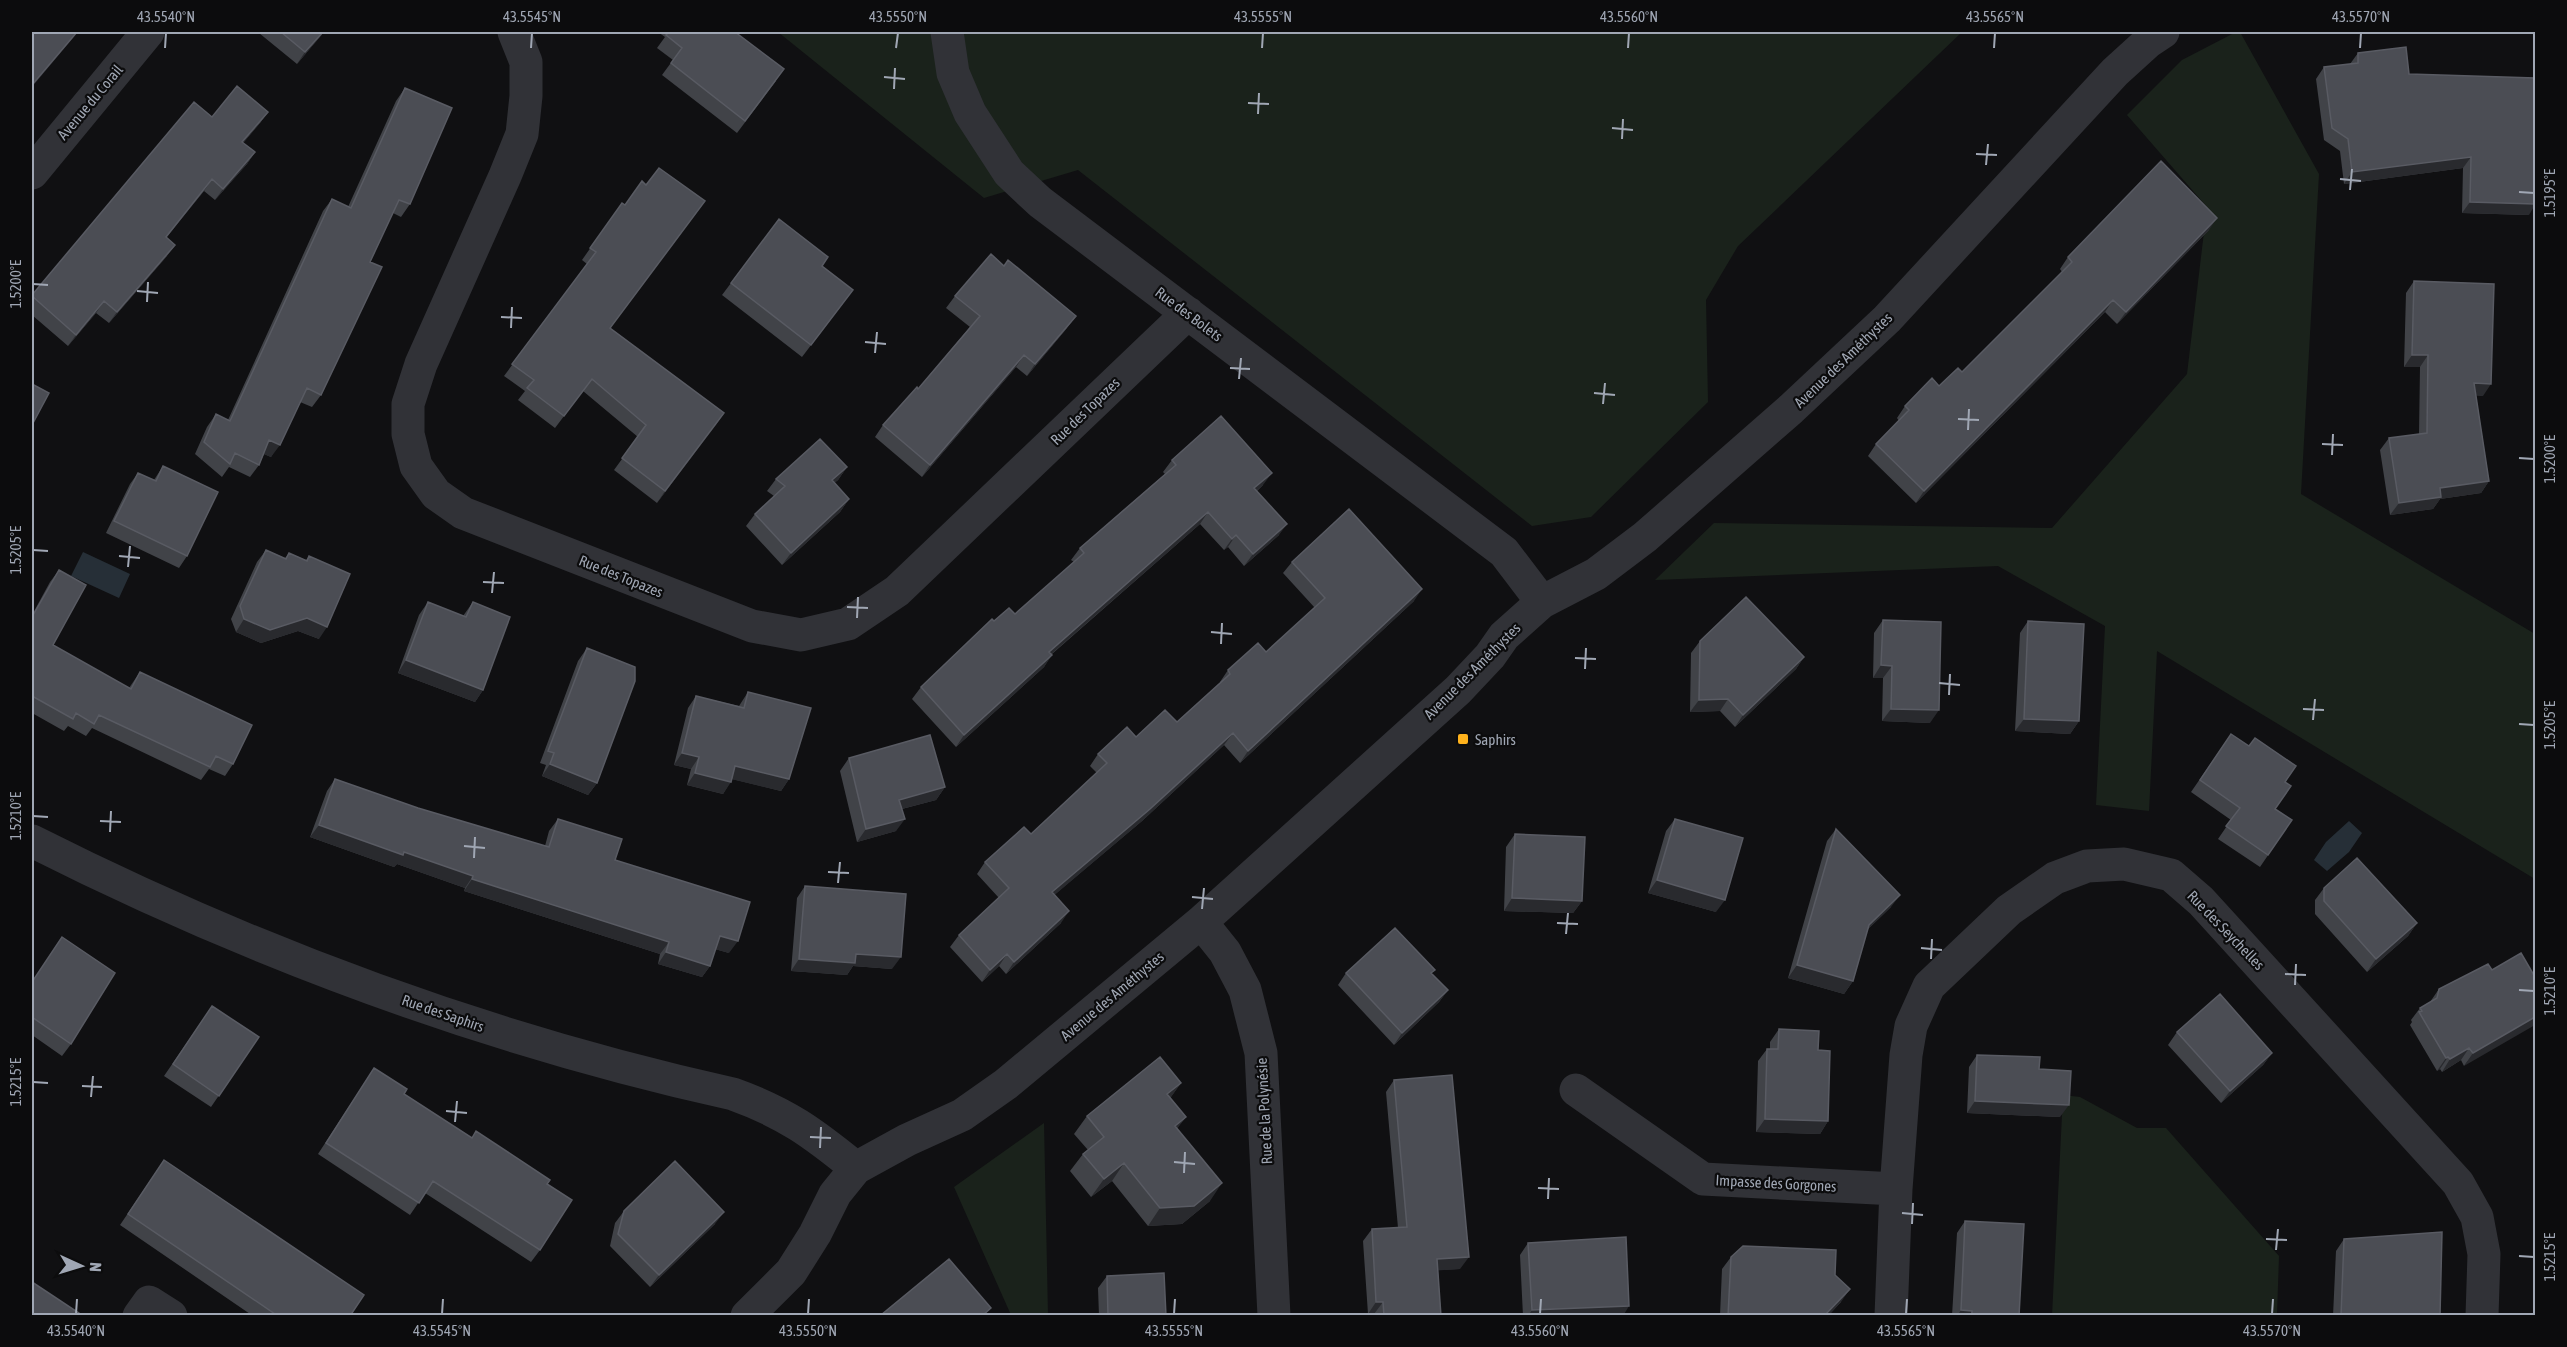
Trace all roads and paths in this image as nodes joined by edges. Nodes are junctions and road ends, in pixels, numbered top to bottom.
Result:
1 (148, 32) edge
2 (514, 32) edge
3 (947, 32) edge
4 (2163, 32) edge
5 (32, 173) edge
6 (1188, 313) junction
7 (1542, 602) junction
8 (32, 841) edge
9 (1201, 922) junction
10 (1576, 1090) dead end
11 (856, 1168) junction
12 (1896, 1189) junction
13 (139, 1316) edge
14 (171, 1316) edge
15 (747, 1316) edge
16 (1274, 1316) edge
17 (1891, 1316) edge
18 (2482, 1316) edge

1 - 5 street, Avenue du Corail
2 - 6 street, Rue des Topazes
3 - 6 street, Rue des Bolets
4 - 7 street, Avenue des Améthystes
6 - 7 street, Rue des Bolets
7 - 9 street, Avenue des Améthystes
8 - 11 street, Rue des Saphirs
9 - 11 street, Avenue des Améthystes
9 - 16 street, Rue de la Polynésie
10 - 12 street, Impasse des Gorgones
11 - 15 street, Avenue des Améthystes
12 - 17 street, Rue des Seychelles
12 - 18 street, Rue des Seychelles
13 - 14 street

